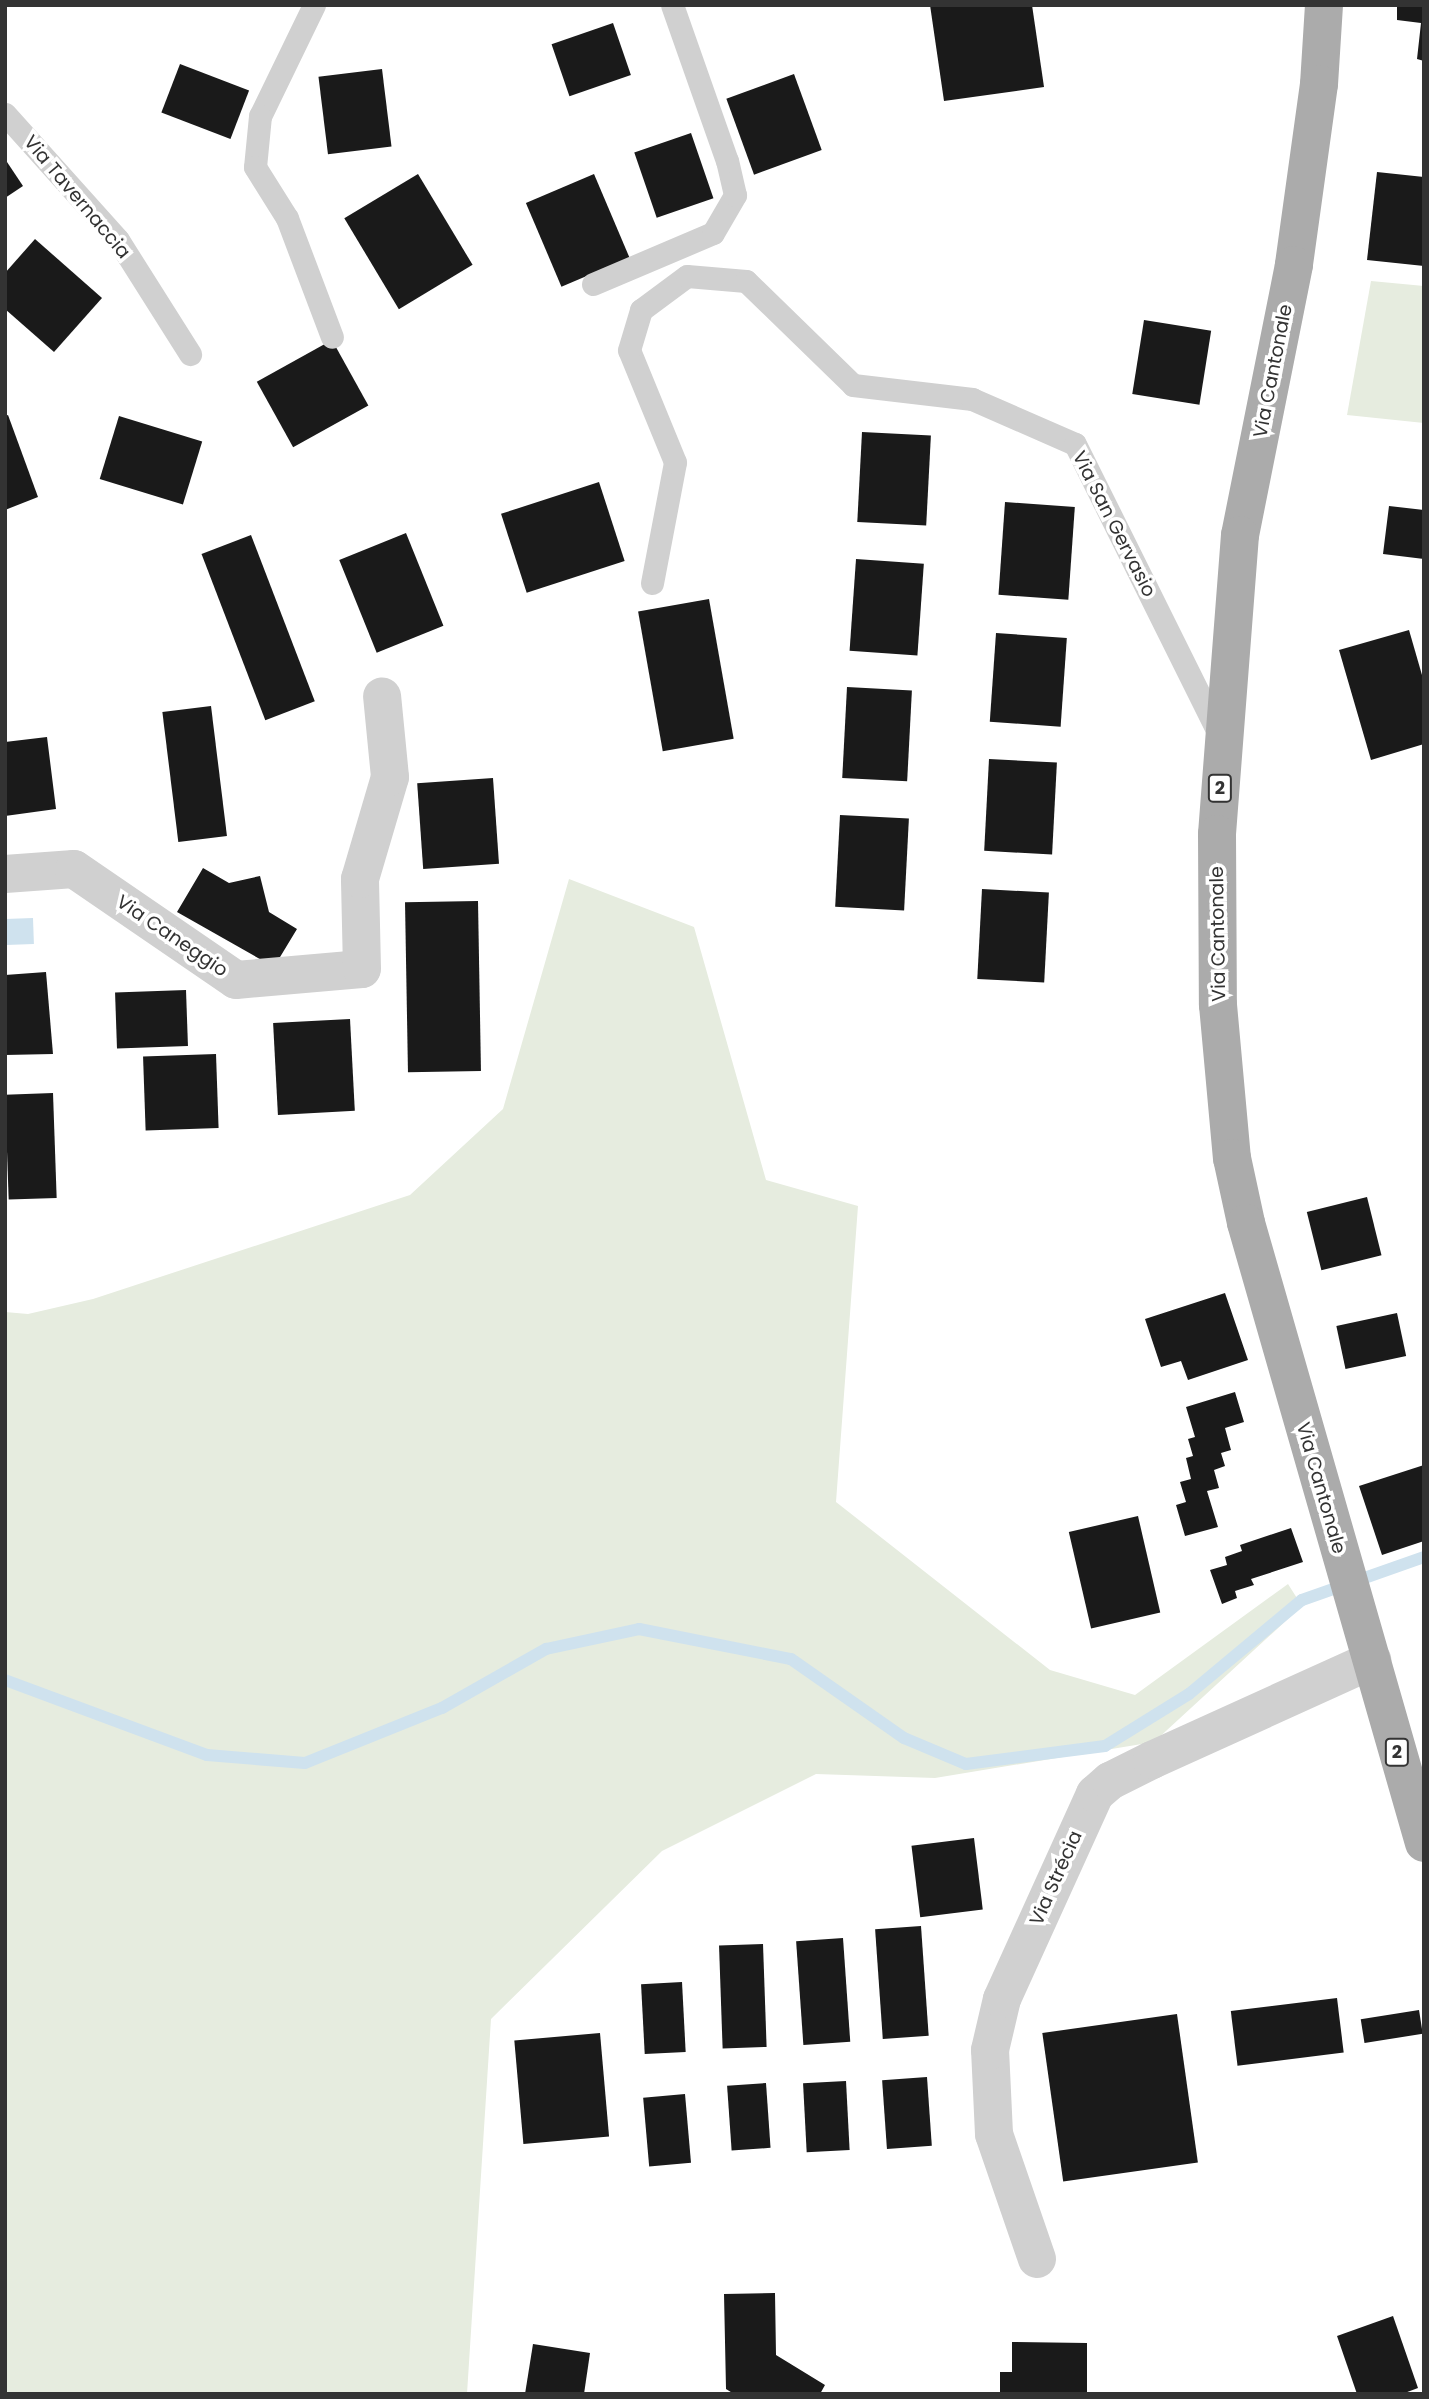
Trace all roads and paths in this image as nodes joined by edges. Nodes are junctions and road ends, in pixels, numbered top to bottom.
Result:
1 (314, 5) edge
2 (672, 5) edge
3 (1324, 5) edge
4 (5, 114) edge
5 (593, 284) dead end
6 (332, 337) dead end
7 (190, 354) dead end
8 (652, 583) dead end
9 (382, 696) dead end
10 (1223, 742) junction
11 (5, 874) edge
12 (1372, 1660) junction
13 (1424, 1843) edge
14 (1037, 2259) dead end

1 - 6 lane
2 - 5 lane
3 - 10 main road, Via Cantonale / 2
4 - 7 lane, Via Tavernaccia
8 - 10 lane, Via San Gervasio
9 - 11 street, Via Caneggio
10 - 12 main road, Via Cantonale / 2
12 - 13 main road, Via Cantonale / 2
12 - 14 street, Via Strécia

